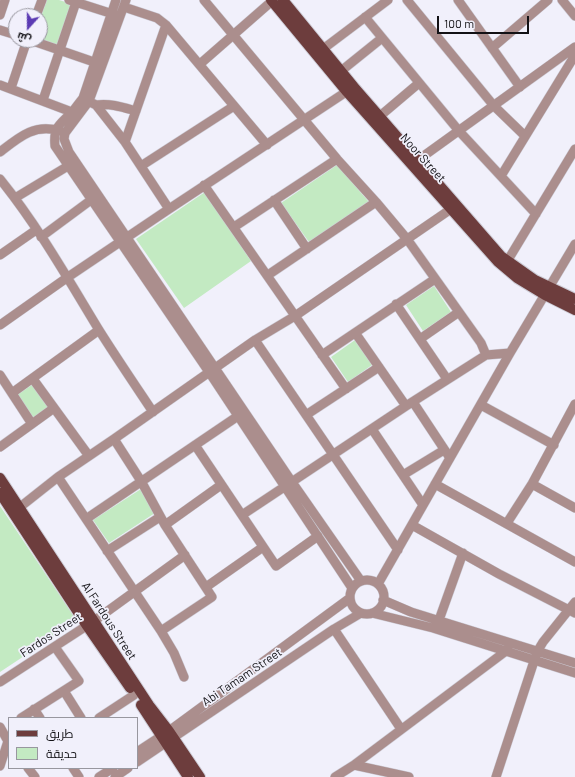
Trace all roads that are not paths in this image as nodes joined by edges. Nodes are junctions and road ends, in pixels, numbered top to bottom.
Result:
1 (5, 0) edge
2 (116, 0) edge
3 (204, 0) edge
4 (283, 0) edge
5 (388, 0) edge
6 (407, 0) edge
7 (458, 0) edge
8 (548, 0) edge
9 (562, 0) edge
10 (72, 1) edge
11 (272, 1) edge
12 (125, 4) edge
13 (111, 13) junction
14 (0, 15) edge
15 (575, 16) edge
16 (121, 17) junction
17 (365, 17) junction
18 (166, 25) junction
19 (233, 34) junction
20 (382, 38) junction
21 (48, 47) edge
22 (575, 47) edge
23 (25, 48) edge
24 (492, 48) junction
25 (323, 49) junction
26 (60, 51) junction
27 (575, 55) edge
28 (94, 62) junction
29 (200, 64) junction
30 (341, 71) junction
31 (419, 83) junction
32 (0, 85) edge
33 (520, 87) junction
34 (11, 88) junction
35 (351, 89) junction
36 (43, 100) junction
37 (89, 102) junction
38 (234, 106) junction
39 (494, 106) junction
40 (136, 111) junction
41 (76, 113) junction
42 (380, 116) junction
43 (305, 120) junction
44 (56, 130) junction
45 (459, 131) junction
46 (65, 133) junction
47 (525, 136) junction
48 (125, 142) junction
49 (267, 145) junction
50 (0, 152) edge
51 (574, 153) edge
52 (337, 159) junction
53 (418, 160) junction
54 (68, 166) junction
55 (141, 166) junction
56 (500, 176) junction
57 (0, 180) edge
58 (204, 185) junction
59 (15, 198) junction
60 (91, 200) junction
61 (274, 200) junction
62 (376, 202) junction
63 (169, 208) junction
64 (451, 209) junction
65 (536, 214) junction
66 (234, 227) junction
67 (39, 234) junction
68 (124, 239) junction
69 (407, 239) junction
70 (575, 244) edge
71 (307, 248) junction
72 (0, 255) edge
73 (508, 260) junction
74 (268, 275) junction
75 (68, 277) junction
76 (435, 279) junction
77 (547, 291) junction
78 (575, 300) edge
79 (396, 304) junction
80 (575, 310) edge
81 (459, 312) junction
82 (295, 316) junction
83 (0, 325) edge
84 (100, 330) junction
85 (356, 334) junction
86 (420, 339) junction
87 (255, 340) junction
88 (510, 353) junction
89 (322, 355) junction
90 (486, 355) junction
91 (379, 367) junction
92 (212, 370) junction
93 (0, 375) edge
94 (33, 379) junction
95 (447, 379) junction
96 (346, 389) junction
97 (12, 393) junction
98 (410, 404) junction
99 (575, 404) edge
100 (481, 405) junction
101 (54, 408) junction
102 (152, 412) junction
103 (306, 415) junction
104 (238, 416) junction
105 (32, 424) junction
106 (372, 429) junction
107 (114, 439) junction
108 (195, 445) junction
109 (554, 445) junction
110 (0, 447) edge
111 (444, 450) junction
112 (334, 454) junction
113 (89, 456) junction
114 (450, 458) junction
115 (403, 475) junction
116 (58, 477) junction
117 (0, 478) edge
118 (141, 481) junction
119 (288, 484) junction
120 (435, 484) junction
121 (532, 484) junction
122 (220, 485) junction
123 (0, 493) edge
124 (423, 505) junction
125 (574, 506) edge
126 (16, 510) junction
127 (242, 515) junction
128 (86, 519) junction
129 (163, 521) junction
130 (507, 524) junction
131 (412, 525) junction
132 (318, 536) junction
133 (263, 547) junction
134 (107, 550) junction
135 (398, 550) junction
136 (463, 553) junction
137 (185, 555) junction
138 (575, 562) edge
139 (361, 581) junction
140 (378, 584) junction
141 (206, 587) junction
142 (352, 588) junction
143 (135, 592) junction
144 (350, 598) junction
145 (383, 600) junction
146 (575, 602) edge
147 (572, 611) edge
148 (361, 613) junction
149 (372, 613) junction
150 (439, 620) junction
151 (90, 624) junction
152 (334, 629) junction
153 (161, 631) junction
154 (55, 647) junction
155 (508, 647) junction
156 (536, 656) junction
157 (575, 663) edge
158 (575, 672) edge
159 (184, 677) dead end
160 (0, 682) edge
161 (64, 691) junction
162 (134, 695) junction
163 (34, 709) junction
164 (22, 717) edge
165 (39, 717) edge
166 (81, 717) edge
167 (101, 717) edge
168 (4, 728) edge
169 (401, 728) junction
170 (167, 737) junction
171 (8, 742) edge
172 (138, 752) edge
173 (138, 761) edge
174 (354, 764) junction
175 (0, 766) edge
176 (29, 769) edge
177 (111, 769) edge
178 (127, 769) edge
179 (35, 777) edge
180 (99, 777) edge
181 (115, 777) edge
182 (188, 777) edge
183 (200, 777) edge
184 (335, 777) edge
185 (409, 777) edge
186 (496, 777) edge

1 - 14 street
2 - 13 street
3 - 19 street
4 - 25 main road, Noor Street
5 - 17 street
6 - 39 street
7 - 24 street
8 - 24 street
9 - 15 street
10 - 13 street
10 - 26 street
11 - 19 street
11 - 35 main road, Noor Street
12 - 16 street
12 - 18 street
13 - 16 street
13 - 28 street
16 - 37 street
17 - 20 street
17 - 25 street
18 - 29 street
18 - 40 street
19 - 29 street
19 - 43 street
20 - 30 street
20 - 31 street
21 - 26 street
22 - 33 street
23 - 34 street
24 - 33 street
25 - 30 main road, Noor Street
26 - 28 street
26 - 36 street
27 - 47 street
28 - 37 street
29 - 38 street
30 - 35 main road, Noor Street
31 - 42 street
31 - 45 street
32 - 34 street
33 - 39 street
34 - 36 street
35 - 42 main road, Noor Street
35 - 43 street
35 - 64 main road, Noor Street
36 - 41 street
37 - 40 street
37 - 41 street
37 - 48 street
38 - 49 street
38 - 55 street
39 - 45 street
39 - 47 street
40 - 48 street
41 - 44 street
41 - 46 street
42 - 53 main road, Noor Street
43 - 49 street
43 - 52 street
44 - 46 street
44 - 50 street
44 - 54 street
45 - 53 street
45 - 56 street
46 - 68 street
47 - 56 street
48 - 55 street
49 - 58 street
51 - 65 street
52 - 61 street
52 - 62 street
53 - 73 main road, Noor Street
54 - 59 street
54 - 60 street
55 - 63 street
56 - 65 street
57 - 59 street
58 - 63 street
58 - 66 street
59 - 67 street
60 - 67 street
60 - 68 street
61 - 66 street
61 - 71 street
62 - 69 street
62 - 71 street
63 - 68 street
64 - 69 street
64 - 77 main road, Noor Street
65 - 73 street
66 - 74 street
67 - 72 street
67 - 75 street
68 - 75 street
68 - 92 street
69 - 76 street
69 - 82 street
70 - 77 street
71 - 74 street
73 - 77 main road, Noor Street
74 - 82 street
75 - 83 street
75 - 84 street
76 - 79 street
76 - 81 street
77 - 78 main road, Noor Street
77 - 80 main road, Noor Street
77 - 88 street
79 - 85 street
79 - 86 street
81 - 86 street
81 - 90 street
82 - 87 street
82 - 89 street
84 - 94 street
84 - 102 street
85 - 89 street
85 - 91 street
86 - 95 street
87 - 92 street
87 - 103 street
88 - 90 street
88 - 100 street
89 - 96 street
90 - 95 street
91 - 96 street
91 - 98 street
92 - 102 street
92 - 104 street
92 - 119 street
93 - 97 street
94 - 97 street
94 - 101 street
95 - 98 street
96 - 103 street
97 - 105 street
98 - 106 street
98 - 111 street
99 - 109 street
100 - 109 street
100 - 114 street
101 - 105 street
101 - 113 street
102 - 107 street
103 - 112 street
104 - 108 street
104 - 119 street
105 - 110 street
106 - 112 street
106 - 115 street
107 - 113 street
107 - 118 street
108 - 118 street
108 - 122 street
109 - 121 street
111 - 114 street
111 - 115 street
112 - 119 street
112 - 135 street
113 - 116 street
114 - 120 street
115 - 124 street
116 - 126 street
116 - 128 street
117 - 126 main road, Al Fardous Street
118 - 128 street
118 - 129 street
119 - 127 street
119 - 132 street
119 - 139 street
120 - 124 street
120 - 130 street
121 - 125 street
121 - 130 street
122 - 127 street
122 - 129 street
123 - 126 main road, Al Fardous Street
124 - 131 street
126 - 151 main road, Al Fardous Street
127 - 133 street
128 - 134 street
129 - 134 street
129 - 137 street
130 - 138 street
131 - 135 street
131 - 136 street
132 - 133 street
132 - 142 street
133 - 141 street
134 - 143 street
135 - 140 street
136 - 147 street
136 - 150 street
137 - 141 street
137 - 143 street, Fardos Street
139 - 140 street
139 - 142 street
140 - 145 street
141 - 153 street
142 - 144 street
143 - 151 street, Fardos Street
143 - 153 street
144 - 148 street
144 - 170 street, Abi Tamam Street
145 - 149 street
145 - 150 street
146 - 147 street
147 - 156 street
148 - 149 street
148 - 152 street, Abi Tamam Street
149 - 155 street
150 - 155 street
151 - 154 street, Fardos Street
151 - 162 main road, Al Fardous Street
151 - 170 main road, Al Fardous Street
152 - 169 street
152 - 170 street, Abi Tamam Street
153 - 159 street
154 - 160 street, Fardos Street
154 - 161 street
155 - 156 street
155 - 169 street
156 - 157 street
156 - 158 street
156 - 186 street
161 - 163 street
161 - 166 street
162 - 167 street
162 - 170 main road, Al Fardous Street
163 - 164 street
163 - 165 street
168 - 171 street
169 - 174 street
170 - 172 street, Abi Tamam Street
170 - 173 street, Abi Tamam Street
170 - 182 main road, Al Fardous Street
170 - 183 main road, Al Fardous Street
171 - 175 street
174 - 184 street
174 - 185 street
176 - 179 street
177 - 180 street
178 - 181 street

